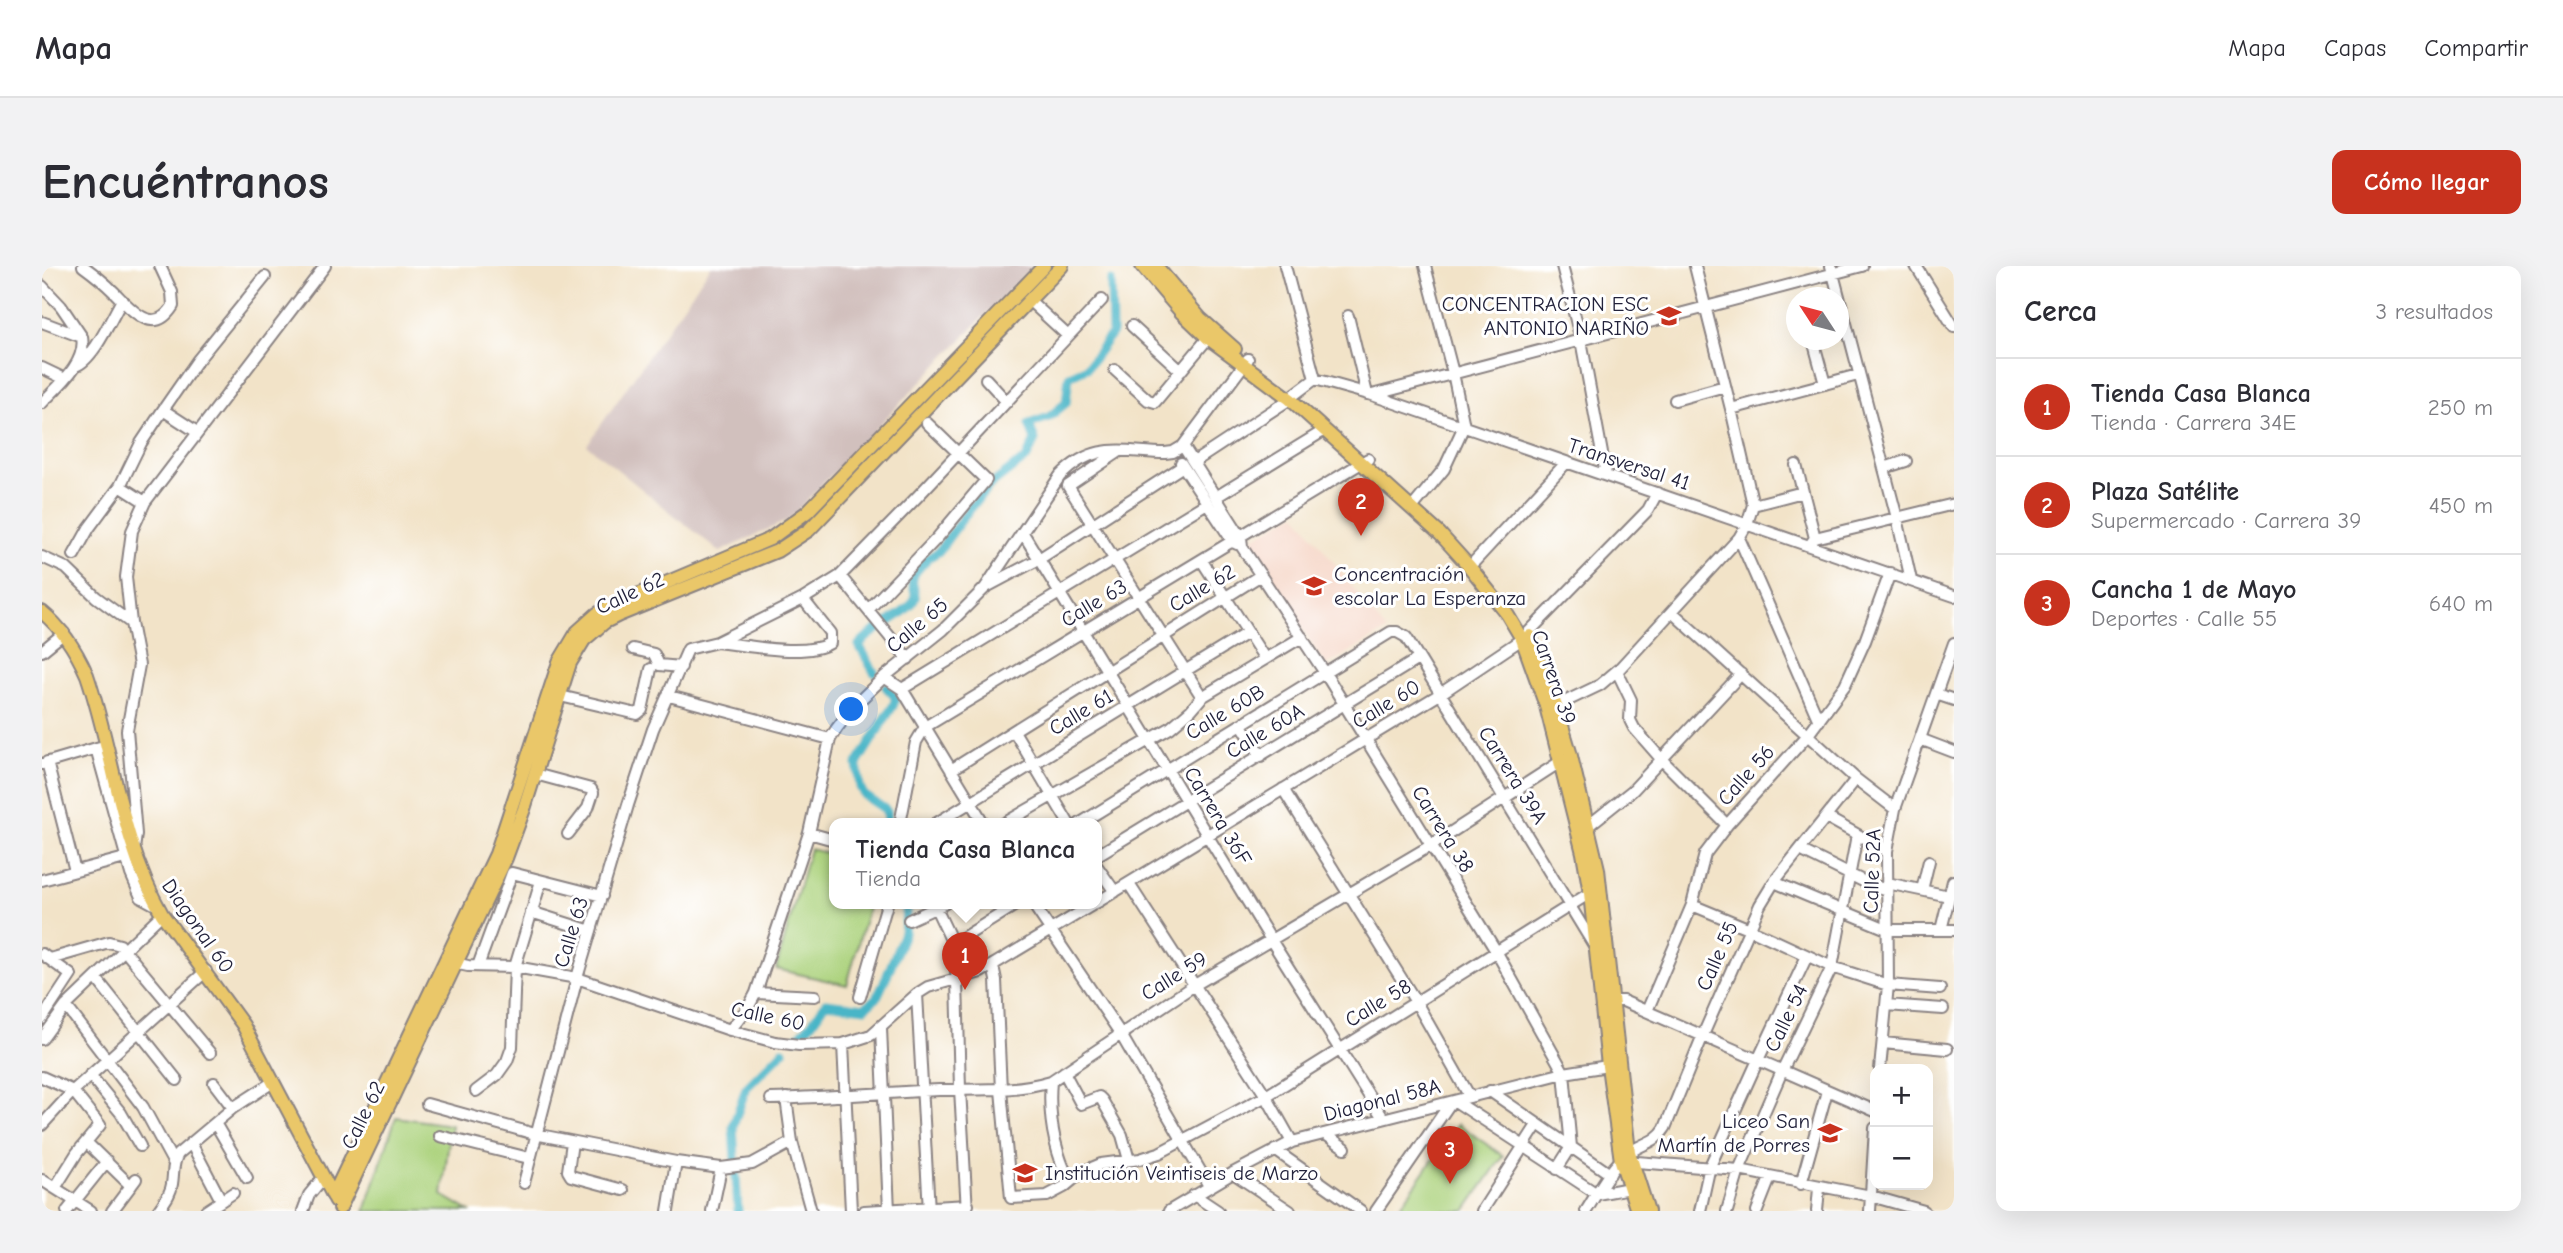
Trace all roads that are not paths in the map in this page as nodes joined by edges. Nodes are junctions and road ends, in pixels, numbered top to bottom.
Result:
1 (83, 266) edge
2 (160, 266) edge
3 (325, 266) edge
4 (1044, 266) edge
5 (1062, 266) edge
6 (1142, 266) edge
7 (1156, 266) edge
8 (1285, 266) edge
9 (1425, 266) edge
10 (1562, 266) edge
11 (1695, 266) edge
12 (1862, 266) edge
13 (1916, 266) edge
14 (1832, 270) edge
15 (265, 277) dead end
16 (42, 286) edge
17 (122, 300) junction
18 (1102, 300) dead end
19 (1030, 301) junction
20 (1705, 307) junction
21 (1348, 316) dead end
22 (42, 322) edge
23 (1132, 326) dead end
24 (1954, 327) edge
25 (1068, 336) junction
26 (82, 337) junction
27 (1208, 338) junction
28 (1581, 340) junction
29 (1816, 350) edge
30 (1246, 363) junction
31 (75, 366) junction
32 (42, 368) edge
33 (1115, 370) dead end
34 (1181, 371) junction
35 (1454, 373) junction
36 (1858, 375) junction
37 (65, 379) junction
38 (986, 379) dead end
39 (1315, 379) junction
40 (1825, 384) junction
41 (1725, 386) junction
42 (1369, 395) junction
43 (1293, 397) junction
44 (1675, 400) dead end
45 (1007, 402) junction
46 (42, 403) edge
47 (1731, 409) junction
48 (163, 410) junction
49 (927, 424) dead end
50 (1464, 426) junction
51 (1325, 430) junction
52 (197, 432) junction
53 (1178, 449) junction
54 (1121, 450) junction
55 (958, 454) junction
56 (1906, 461) dead end
57 (1366, 462) junction
58 (1566, 463) junction
59 (1188, 464) junction
60 (1796, 465) dead end
61 (1884, 468) junction
62 (1606, 475) junction
63 (120, 486) junction
64 (1803, 492) junction
65 (1657, 493) junction
66 (1211, 500) junction
67 (145, 502) junction
68 (1954, 504) edge
69 (1415, 505) junction
70 (1753, 505) junction
71 (1897, 517) junction
72 (1093, 524) junction
73 (1747, 524) junction
74 (1023, 533) junction
75 (1739, 538) junction
76 (1239, 542) junction
77 (1813, 542) junction
78 (74, 555) dead end
79 (42, 557) edge
80 (1039, 559) junction
81 (1116, 559) junction
82 (1202, 561) junction
83 (1475, 561) junction
84 (1890, 573) junction
85 (1261, 575) junction
86 (840, 576) junction
87 (1911, 580) junction
88 (985, 588) junction
89 (1059, 593) junction
90 (1954, 596) edge
91 (1140, 597) junction
92 (1225, 597) junction
93 (803, 599) junction
94 (869, 609) junction
95 (42, 612) edge
96 (1672, 612) junction
97 (131, 622) junction
98 (1083, 632) junction
99 (1391, 632) joint
100 (64, 633) junction
101 (1247, 633) junction
102 (1164, 634) junction
103 (1302, 637) junction
104 (1525, 637) junction
105 (717, 642) junction
106 (1954, 643) edge
107 (633, 649) dead end
108 (42, 652) edge
109 (908, 659) junction
110 (1265, 659) junction
111 (1418, 659) junction
112 (681, 667) junction
113 (651, 669) dead end
114 (1185, 670) junction
115 (1107, 671) junction
116 (1617, 671) junction
117 (1325, 673) junction
118 (1741, 674) junction
119 (884, 677) junction
120 (902, 689) junction
121 (1440, 694) junction
122 (1936, 694) junction
123 (560, 696) junction
124 (669, 696) junction
125 (1202, 697) junction
126 (1954, 700) edge
127 (1345, 705) junction
128 (1129, 706) junction
129 (1556, 706) junction
130 (1819, 721) junction
131 (1242, 724) junction
132 (925, 727) junction
133 (1014, 731) junction
134 (1807, 736) junction
135 (831, 739) junction
136 (1149, 739) junction
137 (1365, 739) junction
138 (1920, 739) junction
139 (100, 747) junction
140 (1954, 752) edge
141 (1261, 756) junction
142 (1662, 760) junction
143 (1560, 762) junction
144 (45, 763) edge
145 (1033, 763) junction
146 (951, 770) junction
147 (1167, 770) junction
148 (535, 774) junction
149 (1856, 779) junction
150 (1283, 789) junction
151 (1053, 796) junction
152 (1505, 798) junction
153 (970, 801) junction
154 (1186, 801) junction
155 (1895, 809) junction
156 (1826, 817) junction
157 (901, 818) edge
158 (944, 818) edge
159 (980, 818) edge
160 (1014, 818) edge
161 (1066, 818) edge
162 (1089, 818) edge
163 (1727, 825) junction
164 (1588, 826) junction
165 (809, 833) junction
166 (568, 834) dead end
167 (1857, 835) junction
168 (1207, 836) junction
169 (829, 839) edge
170 (1430, 846) junction
171 (1800, 850) junction
172 (1887, 851) junction
173 (1102, 852) edge
174 (129, 855) junction
175 (1929, 861) dead end
176 (75, 871) junction
177 (1102, 874) edge
178 (1848, 874) junction
179 (42, 880) edge
180 (541, 881) junction
181 (1953, 881) edge
182 (1774, 882) junction
183 (1129, 884) junction
184 (1887, 886) junction
185 (1922, 890) junction
186 (1115, 892) junction
187 (1591, 893) junction
188 (1349, 894) junction
189 (601, 896) junction
190 (1949, 896) junction
191 (1102, 900) edge
192 (1692, 905) junction
193 (1570, 906) junction
194 (886, 909) edge
195 (932, 909) edge
196 (939, 909) edge
197 (1009, 909) edge
198 (1036, 909) edge
199 (1087, 909) edge
200 (159, 910) junction
201 (531, 912) junction
202 (1843, 912) junction
203 (909, 920) dead end
204 (1751, 929) junction
205 (1051, 930) junction
206 (1889, 930) junction
207 (1941, 930) junction
208 (1954, 930) edge
209 (591, 932) junction
210 (1271, 940) junction
211 (953, 944) junction
212 (1596, 948) junction
213 (126, 949) junction
214 (1496, 951) junction
215 (46, 956) edge
216 (1807, 956) junction
217 (451, 963) junction
218 (478, 966) junction
219 (993, 966) junction
220 (515, 967) junction
221 (1832, 967) junction
222 (206, 971) junction
223 (96, 978) junction
224 (577, 978) junction
225 (957, 980) junction
226 (1888, 985) junction
227 (1193, 986) junction
228 (1940, 989) dead end
229 (756, 993) junction
230 (42, 994) edge
231 (917, 994) junction
232 (815, 996) dead end
233 (860, 997) dead end
234 (53, 1001) junction
235 (1607, 1001) junction
236 (171, 1002) junction
237 (1416, 1002) junction
238 (1886, 1005) junction
239 (66, 1006) junction
240 (1943, 1009) dead end
241 (1647, 1011) junction
242 (42, 1018) edge
243 (881, 1028) junction
244 (730, 1030) junction
245 (139, 1031) junction
246 (1120, 1033) junction
247 (1703, 1035) junction
248 (42, 1039) edge
249 (1883, 1043) junction
250 (843, 1044) junction
251 (1341, 1048) junction
252 (1947, 1049) dead end
253 (210, 1053) dead end
254 (107, 1060) junction
255 (1758, 1060) junction
256 (1881, 1064) edge
257 (1614, 1065) junction
258 (1782, 1071) junction
259 (1064, 1072) junction
260 (1564, 1073) junction
261 (90, 1075) junction
262 (42, 1077) edge
263 (177, 1080) dead end
264 (1051, 1081) junction
265 (273, 1082) junction
266 (214, 1083) dead end
267 (960, 1089) junction
268 (1001, 1090) junction
269 (72, 1091) junction
270 (476, 1091) dead end
271 (923, 1091) junction
272 (1490, 1091) junction
273 (1827, 1091) junction
274 (884, 1093) junction
275 (845, 1095) junction
276 (1266, 1096) junction
277 (1470, 1097) junction
278 (786, 1098) junction
279 (771, 1099) dead end
280 (1453, 1102) junction
281 (427, 1104) dead end
282 (233, 1108) junction
283 (1870, 1109) edge
284 (1383, 1118) junction
285 (215, 1123) junction
286 (42, 1125) edge
287 (1537, 1125) junction
288 (535, 1134) junction
289 (1325, 1134) junction
290 (440, 1136) dead end
291 (1182, 1140) junction
292 (86, 1142) junction
293 (572, 1142) junction
294 (792, 1142) junction
295 (1292, 1142) junction
296 (191, 1143) junction
297 (140, 1146) dead end
298 (1523, 1147) junction
299 (1571, 1147) junction
300 (1345, 1148) dead end
301 (1275, 1150) junction
302 (529, 1158) junction
303 (1628, 1158) junction
304 (1129, 1160) junction
305 (107, 1161) junction
306 (173, 1162) junction
307 (676, 1162) junction
308 (1710, 1166) junction
309 (721, 1168) junction
310 (1557, 1169) junction
311 (1739, 1170) junction
312 (1233, 1173) junction
313 (1610, 1174) junction
314 (247, 1178) dead end
315 (323, 1178) junction
316 (1770, 1178) junction
317 (1070, 1182) junction
318 (524, 1183) dead end
319 (1801, 1184) junction
320 (47, 1186) edge
321 (1209, 1186) junction
322 (1630, 1188) junction
323 (1819, 1188) junction
324 (623, 1189) dead end
325 (1871, 1190) edge
326 (233, 1193) dead end
327 (1597, 1194) junction
328 (1194, 1195) junction
329 (333, 1196) junction
330 (1871, 1196) junction
331 (74, 1200) junction
332 (222, 1200) junction
333 (967, 1208) edge
334 (209, 1210) edge
335 (340, 1210) edge
336 (889, 1210) edge
337 (928, 1210) edge
338 (1761, 1210) edge
339 (67, 1211) edge
340 (91, 1211) edge
341 (112, 1211) edge
342 (158, 1211) edge
343 (303, 1211) edge
344 (668, 1211) edge
345 (712, 1211) edge
346 (811, 1211) edge
347 (851, 1211) edge
348 (864, 1211) edge
349 (1169, 1211) edge
350 (1218, 1211) edge
351 (1290, 1211) edge
352 (1361, 1211) edge
353 (1376, 1211) edge
354 (1482, 1211) edge
355 (1586, 1211) edge
356 (1637, 1211) edge
357 (1648, 1211) edge
358 (1700, 1211) edge
359 (1727, 1211) edge
360 (1817, 1211) edge
361 (1870, 1211) edge
362 (1924, 1211) edge

1 - 17 street
2 - 17 street
3 - 52 street
4 - 217 main road, Calle 62
5 - 19 main road, Calle 62
6 - 27 main road, Carrera 39
7 - 30 main road, Carrera 39
8 - 39 street
9 - 35 street
10 - 28 street
11 - 20 street
12 - 14 street
13 - 24 street
14 - 20 street
14 - 36 street
15 - 48 street
16 - 26 street
17 - 31 street
18 - 25 street, Calle 63
19 - 25 street
19 - 123 main road, Calle 62
20 - 28 street
20 - 41 street
21 - 42 street
22 - 26 street
23 - 34 street
25 - 45 street, Calle 63
26 - 31 street
27 - 30 main road, Carrera 39
27 - 34 street
28 - 35 street
28 - 62 street
29 - 40 street
30 - 43 main road, Carrera 39
30 - 53 street
31 - 37 street
32 - 37 street
33 - 34 street
35 - 42 street
35 - 50 street
36 - 40 street
36 - 61 street
37 - 46 street
38 - 45 street
39 - 42 street, Transversal 41
39 - 43 street
40 - 47 street
41 - 44 street
41 - 47 street
42 - 50 street, Transversal 41
43 - 51 main road, Carrera 39
43 - 57 main road, Carrera 39
43 - 59 street
45 - 55 street, Calle 63
47 - 70 street
48 - 52 street
48 - 63 street
49 - 55 street
50 - 58 street, Transversal 41
50 - 69 street
51 - 57 main road, Carrera 39
51 - 66 street
52 - 67 street
53 - 54 street, Calle 65
53 - 59 street, Carrera 38
54 - 72 street
54 - 74 street, Calle 65
55 - 86 street, Calle 63
55 - 94 street
56 - 61 street
57 - 69 main road, Carrera 39
57 - 76 street, Calle 63
58 - 62 street, Transversal 41
58 - 83 street
59 - 66 street, Carrera 38
59 - 72 street
60 - 64 street
61 - 71 street
62 - 65 street, Transversal 41
63 - 67 street
63 - 78 street
64 - 70 street
64 - 77 street
65 - 73 street, Transversal 41
65 - 104 street, Calle 60
66 - 76 street, Carrera 38
66 - 81 street
67 - 97 street
68 - 71 street
69 - 83 main road, Carrera 39
69 - 104 main road, Carrera 39
70 - 73 street
71 - 77 street
71 - 87 street
72 - 80 street
72 - 81 street
73 - 75 street
73 - 77 street, Transversal 41
74 - 80 street, Carrera 36F
74 - 88 street, Calle 65
75 - 96 street
75 - 130 street
76 - 82 street, Calle 63
76 - 85 street, Carrera 38
77 - 84 street, Transversal 41
79 - 97 street
80 - 88 street
80 - 89 street, Carrera 36F
81 - 89 street
81 - 91 street
82 - 91 street, Calle 63
82 - 92 street
83 - 104 main road, Carrera 39
84 - 87 street, Transversal 41
84 - 130 street, Calle 56
85 - 92 street, Calle 62
85 - 103 street, Carrera 38
86 - 93 street, Calle 63
86 - 94 street
87 - 90 street, Transversal 41
88 - 109 street, Calle 65
89 - 98 street, Carrera 36F
89 - 120 street
91 - 98 street, Calle 63
91 - 102 street
92 - 101 street
92 - 102 street, Calle 62
93 - 105 street, Calle 63
93 - 105 street
94 - 109 street
95 - 100 main road, Diagonal 60
96 - 116 street
96 - 118 street
97 - 174 street
98 - 115 street, Carrera 36F
98 - 132 street, Calle 63
99 - 111 street, Carrera 39A
99 - 117 street, Calle 60B
100 - 108 street
100 - 139 main road, Diagonal 60
101 - 110 street
101 - 114 street, Calle 61
102 - 114 street
102 - 115 street, Calle 62
103 - 110 street
103 - 117 street, Carrera 38
104 - 121 street, Calle 60
104 - 129 main road, Carrera 39
104 - 143 main road, Carrera 39
105 - 112 street, Calle 63
106 - 122 street, Calle 52A
107 - 112 street
109 - 119 street, Calle 65
110 - 125 street
111 - 121 street, Carrera 39A
111 - 127 street, Calle 60A
112 - 124 street, Calle 63
113 - 123 street
114 - 125 street
114 - 128 street, Calle 61
115 - 128 street, Carrera 36F
115 - 133 street, Calle 62
116 - 129 street
116 - 142 street
117 - 127 street, Carrera 38
117 - 131 street, Calle 60B
118 - 134 street
118 - 142 street
119 - 120 street
119 - 135 street, Calle 65
120 - 132 street
121 - 137 street, Calle 60
121 - 152 street, Carrera 39A
122 - 126 street
122 - 138 street, Calle 52A
123 - 148 main road, Calle 62
124 - 135 street
124 - 189 street, Calle 63
125 - 136 street
127 - 137 street, Carrera 38
127 - 141 street, Calle 60A
128 - 136 street, Carrera 36F
128 - 145 street, Calle 61
129 - 164 main road, Carrera 39
130 - 134 street, Calle 56
131 - 141 street
131 - 147 street, Calle 60B
132 - 146 street
132 - 157 street
133 - 145 street
133 - 146 street, Calle 62
134 - 149 street
134 - 163 street, Calle 56
135 - 165 street, Calle 65
136 - 147 street, Carrera 36F
136 - 151 street
137 - 150 street, Calle 60
137 - 170 street, Carrera 38
138 - 140 street
138 - 155 street, Calle 52A
139 - 144 street
139 - 174 main road, Diagonal 60
141 - 154 street, Calle 60A
142 - 163 street
142 - 164 street
143 - 152 street, Calle 59
143 - 187 main road, Carrera 39
144 - 176 street
145 - 151 street
145 - 153 street, Calle 61
146 - 153 street
147 - 154 street, Carrera 36F
147 - 162 street, Calle 60B
148 - 166 street
148 - 217 main road, Calle 62
149 - 155 street
149 - 156 street, Calle 55
150 - 168 street, Calle 60
150 - 188 street
151 - 160 street
151 - 161 street
152 - 170 street, Calle 59
152 - 193 street, Carrera 39A
153 - 158 street, Calle 61
153 - 159 street
154 - 168 street, Carrera 36F
154 - 173 street, Calle 60A
155 - 172 street, Calle 52A
156 - 167 street
156 - 171 street, Calle 55
163 - 192 street, Calle 56
164 - 235 main road, Carrera 39
165 - 169 street
165 - 229 street, Calle 65
167 - 172 street
167 - 178 street, Calle 54
168 - 183 street, Calle 60
168 - 210 street, Carrera 36F
170 - 188 street, Calle 59
170 - 214 street, Carrera 38
171 - 178 street
171 - 182 street, Calle 55
172 - 184 street, Calle 52A
174 - 176 street
174 - 200 main road, Diagonal 60
175 - 185 street
176 - 179 street
177 - 186 street
178 - 184 street
178 - 202 street, Calle 54
180 - 189 street
180 - 201 street
180 - 218 street
181 - 190 street
182 - 202 street
182 - 204 street, Calle 55
183 - 186 street, Calle 60
183 - 227 street
184 - 185 street
184 - 206 street, Calle 52A
185 - 190 street
186 - 191 street, Calle 60
187 - 193 street, Calle 58
187 - 212 main road, Carrera 39
188 - 210 street, Calle 59
188 - 237 street
189 - 209 street, Calle 63
190 - 207 street
192 - 204 street
192 - 241 street, Calle 56
193 - 212 street, Carrera 39A
193 - 214 street, Calle 58
194 - 233 street
195 - 203 street
196 - 211 street
197 - 211 street
198 - 205 street
199 - 205 street, Calle 60
200 - 213 street
200 - 222 main road, Diagonal 60
201 - 209 street
201 - 220 street
202 - 206 street
202 - 221 street, Calle 54
204 - 216 street
204 - 247 street, Calle 55
205 - 219 street, Calle 60
205 - 246 street
206 - 207 street
206 - 226 street, Calle 52A
207 - 208 street
209 - 224 street, Calle 63
210 - 227 street, Calle 59
210 - 251 street, Carrera 36F
211 - 225 street
212 - 235 main road, Carrera 39
213 - 215 street
213 - 223 street
213 - 236 street
214 - 237 street, Calle 58
214 - 260 street, Carrera 38
215 - 234 street
216 - 221 street
216 - 255 street
217 - 218 street, Calle 60
217 - 329 main road, Calle 62
217 - 335 main road, Calle 62
218 - 220 street, Calle 60
219 - 225 street, Calle 60
219 - 268 street
220 - 224 street, Calle 60
220 - 270 street
221 - 226 street
221 - 258 street, Calle 54
222 - 236 street
222 - 265 main road, Diagonal 60
223 - 239 street
223 - 245 street
224 - 244 street, Calle 60
224 - 288 street, Calle 63
225 - 231 street, Calle 60
225 - 267 street
226 - 228 street
226 - 238 street, Calle 52A
227 - 246 street, Calle 59
227 - 276 street
229 - 232 street
229 - 244 street, Calle 65
230 - 234 street
231 - 243 street, Calle 60
231 - 271 street
234 - 242 street
235 - 241 street
235 - 257 main road, Carrera 39
236 - 245 street
236 - 253 street
237 - 251 street, Calle 58
237 - 277 street
238 - 240 street
238 - 249 street, Calle 52A
239 - 248 street
239 - 254 street
241 - 247 street
243 - 250 street, Calle 60
243 - 274 street
244 - 250 street, Calle 60
245 - 254 street
245 - 263 street
246 - 259 street, Calle 59
246 - 291 street
247 - 255 street
247 - 303 street, Calle 55
249 - 252 street
249 - 256 street, Calle 52A
250 - 275 street
251 - 276 street, Calle 58
251 - 284 street, Carrera 36F
254 - 261 street
254 - 306 street
255 - 258 street
255 - 308 street
257 - 260 street, Diagonal 58A
257 - 303 main road, Carrera 39
258 - 273 street
258 - 311 street, Calle 54
259 - 264 street, Calle 59
259 - 304 street
260 - 272 street, Diagonal 58A
260 - 299 street, Carrera 38
261 - 269 street
261 - 297 street
262 - 269 street
264 - 268 street, Calle 59
264 - 317 street
265 - 282 street
265 - 315 main road, Diagonal 60
266 - 282 street
267 - 268 street, Calle 59
267 - 271 street, Calle 59
267 - 333 street
268 - 317 street, Calle 58
269 - 286 street
269 - 292 street
271 - 274 street, Calle 59
271 - 337 street
272 - 277 street, Diagonal 58A
272 - 287 street
273 - 283 street
273 - 319 street
274 - 275 street, Calle 59
274 - 336 street
275 - 278 street, Calle 59
275 - 347 street
276 - 291 street, Calle 58
276 - 295 street
277 - 280 street, Diagonal 58A
278 - 279 street, Calle 59
278 - 294 street
280 - 284 street, Diagonal 58A
280 - 298 street
280 - 353 street
281 - 288 street
282 - 285 street
284 - 289 street, Diagonal 58A
285 - 296 street
285 - 314 street
287 - 298 street
287 - 299 street
288 - 293 street
288 - 302 street, Calle 63
289 - 295 street, Diagonal 58A
289 - 300 street
290 - 302 street
291 - 304 street, Calle 58
291 - 321 street
292 - 305 street
292 - 320 street
293 - 307 street
293 - 324 street
294 - 309 street
294 - 346 street
295 - 301 street, Diagonal 58A
296 - 306 street
296 - 332 street
298 - 310 street
298 - 354 street
299 - 310 street
299 - 313 street
301 - 312 street, Diagonal 58A
301 - 352 street
302 - 318 street, Calle 63
303 - 308 street
303 - 313 street
303 - 322 main road, Carrera 39
303 - 357 main road, Carrera 39
304 - 317 street, Calle 58
305 - 331 street
305 - 341 street
306 - 342 street
307 - 309 street
307 - 344 street
308 - 311 street
308 - 358 street
309 - 345 street
310 - 327 street
311 - 316 street
311 - 359 street, Calle 54
312 - 321 street, Diagonal 58A
312 - 351 street
313 - 327 street
315 - 329 main road, Diagonal 60
315 - 343 street
316 - 319 street
316 - 338 street
319 - 323 street
320 - 331 street
321 - 328 street, Diagonal 58A
322 - 327 street
322 - 356 main road, Carrera 39
323 - 330 street
323 - 360 street
325 - 330 street
326 - 332 street
327 - 355 street
328 - 349 street, Diagonal 58A
328 - 350 street
329 - 335 main road, Diagonal 60
330 - 361 street
330 - 362 street
331 - 339 street
331 - 340 street
332 - 334 street
333 - 337 street
336 - 337 street
336 - 348 street

